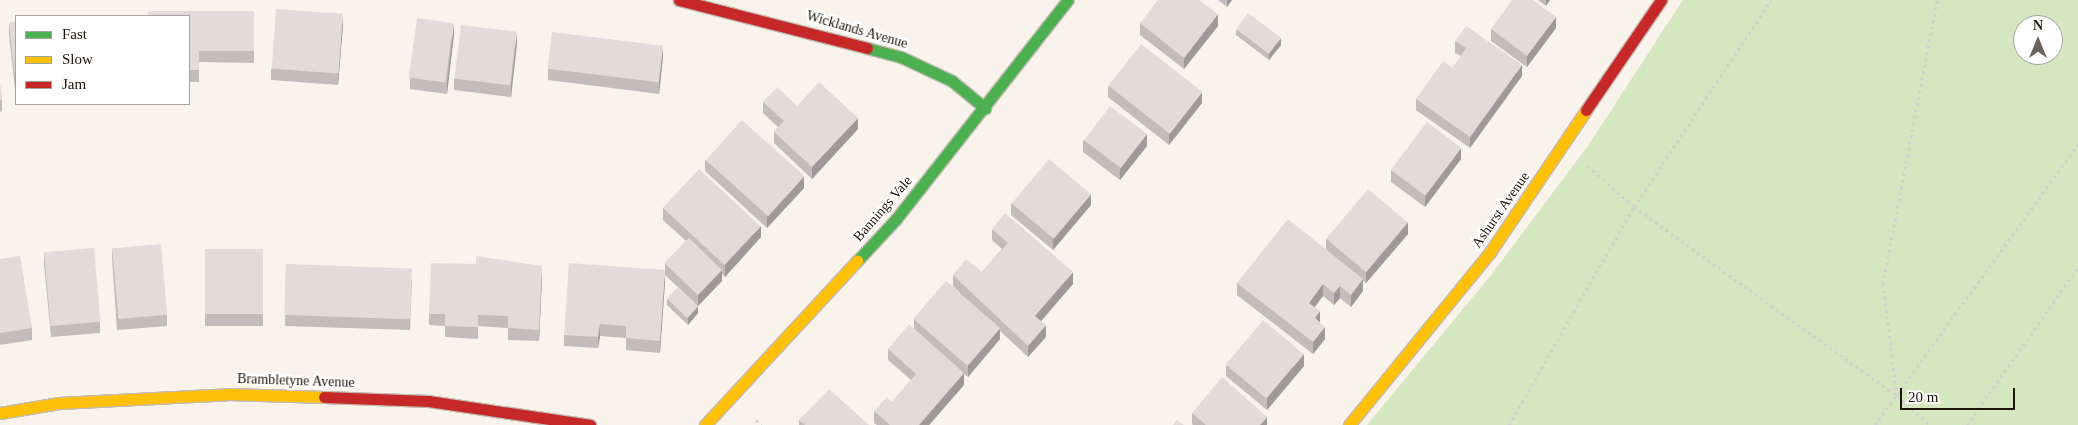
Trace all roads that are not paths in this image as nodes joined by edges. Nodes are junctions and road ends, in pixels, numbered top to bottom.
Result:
1 (679, 0) edge
2 (1068, 0) edge
3 (1662, 0) edge
4 (986, 108) junction
5 (0, 413) edge
6 (590, 425) edge
7 (705, 425) edge
8 (1349, 425) edge

1 - 4 street, Wicklands Avenue
2 - 4 street, Bannings Vale
3 - 8 street, Ashurst Avenue
4 - 7 street, Bannings Vale
5 - 6 street, Brambletyne Avenue

